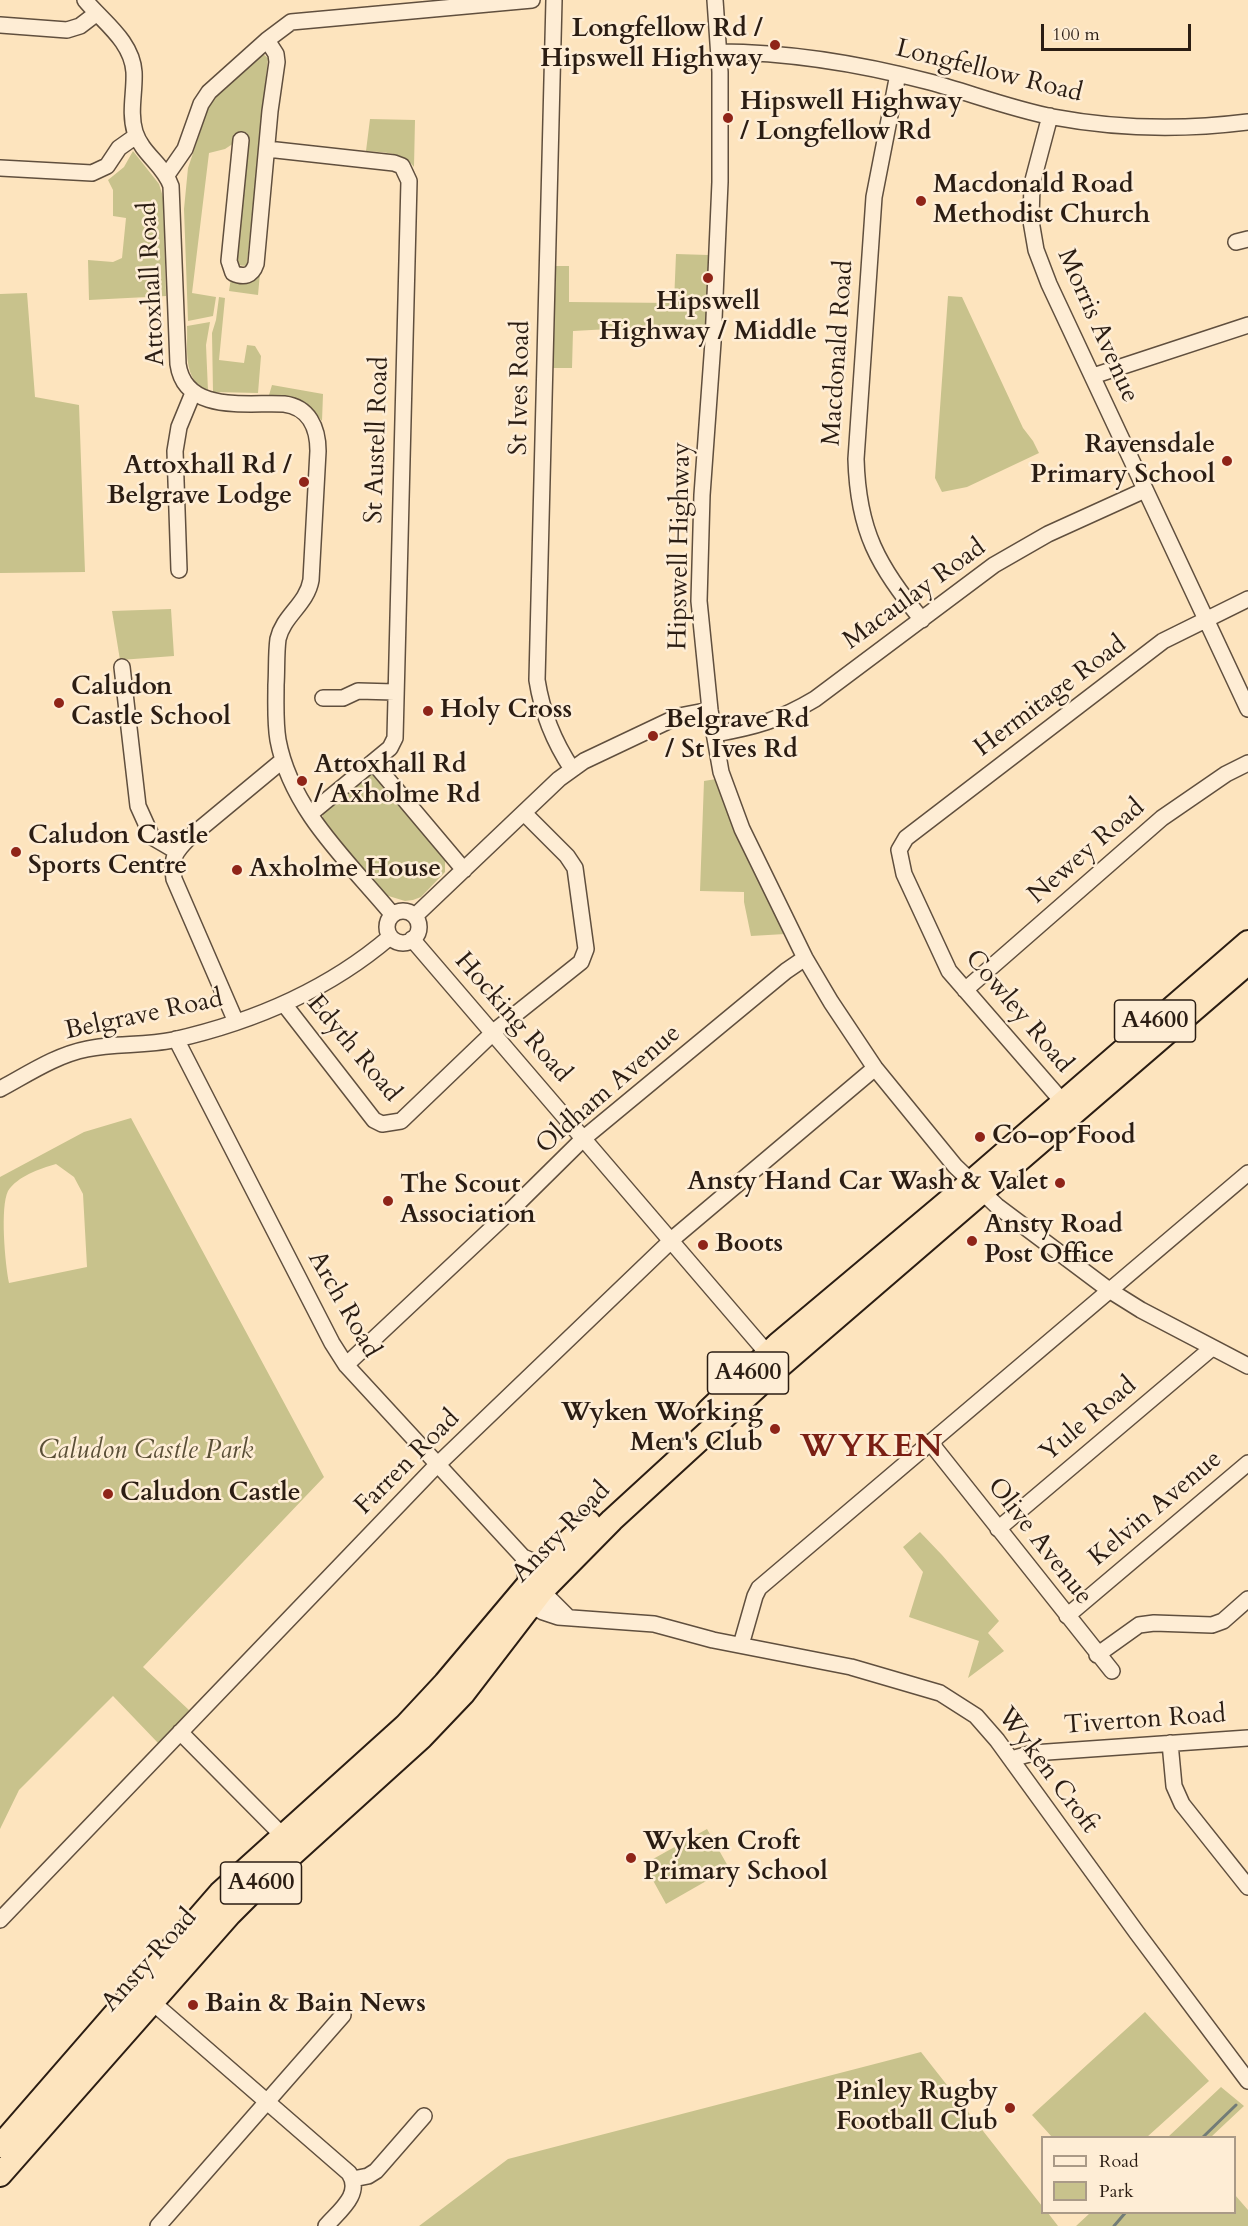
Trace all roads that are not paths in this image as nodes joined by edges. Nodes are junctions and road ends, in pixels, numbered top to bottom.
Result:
1 (85, 0) edge
2 (531, 0) edge
3 (554, 0) edge
4 (715, 0) edge
5 (97, 13) junction
6 (0, 25) edge
7 (267, 40) junction
8 (719, 52) junction
9 (898, 74) junction
10 (1050, 116) junction
11 (1248, 122) edge
12 (136, 136) junction
13 (241, 140) dead end
14 (267, 149) junction
15 (0, 168) edge
16 (166, 176) junction
17 (1248, 325) edge
18 (1093, 376) junction
19 (193, 393) junction
20 (1145, 490) junction
21 (179, 570) dead end
22 (1248, 599) edge
23 (1207, 619) junction
24 (922, 620) junction
25 (122, 667) dead end
26 (395, 692) junction
27 (323, 698) dead end
28 (1248, 709) edge
29 (710, 710) junction
30 (715, 734) junction
31 (283, 760) junction
32 (373, 762) junction
33 (1248, 762) edge
34 (572, 769) junction
35 (524, 813) junction
36 (309, 814) junction
37 (176, 851) junction
38 (900, 852) joint
39 (464, 870) junction
40 (392, 914) junction
41 (416, 916) junction
42 (390, 937) junction
43 (412, 939) junction
44 (1248, 942) edge
45 (805, 958) junction
46 (1248, 963) edge
47 (965, 990) junction
48 (284, 1004) junction
49 (236, 1022) junction
50 (493, 1033) junction
51 (176, 1039) junction
52 (875, 1068) junction
53 (0, 1089) edge
54 (1062, 1101) junction
55 (584, 1138) junction
56 (1248, 1173) edge
57 (977, 1187) junction
58 (671, 1241) junction
59 (1109, 1290) junction
60 (1212, 1348) junction
61 (770, 1356) junction
62 (346, 1365) junction
63 (1248, 1366) edge
64 (930, 1442) junction
65 (1248, 1463) edge
66 (438, 1464) junction
67 (998, 1529) junction
68 (532, 1582) junction
69 (1248, 1599) edge
70 (1066, 1616) junction
71 (741, 1645) junction
72 (1097, 1655) junction
73 (1112, 1671) dead end
74 (180, 1732) junction
75 (1248, 1738) edge
76 (1170, 1743) junction
77 (1011, 1759) junction
78 (290, 1843) junction
79 (1248, 1887) edge
80 (0, 1920) edge
81 (152, 2001) junction
82 (343, 2015) dead end
83 (77, 2057) junction
84 (1241, 2059) edge
85 (1248, 2081) edge
86 (266, 2102) junction
87 (424, 2116) dead end
88 (0, 2145) edge
89 (0, 2175) edge
90 (353, 2179) junction
91 (158, 2226) edge
92 (326, 2226) edge

1 - 5 street
2 - 7 street, Attoxhall Road
3 - 34 street, St Ives Road
4 - 8 street, Hipswell Highway
5 - 6 street
5 - 12 street
7 - 14 street
7 - 16 street, Attoxhall Road
8 - 9 street, Longfellow Road
8 - 29 street, Hipswell Highway
9 - 10 street, Longfellow Road
9 - 24 street, Macdonald Road
10 - 11 street, Longfellow Road
10 - 18 street, Morris Avenue
12 - 15 street
12 - 16 street
13 - 14 street
14 - 26 street, St Austell Road
16 - 19 street, Attoxhall Road
17 - 18 street
18 - 20 street, Morris Avenue
19 - 21 street
19 - 31 street, Attoxhall Road
20 - 23 street, Morris Avenue
20 - 24 street, Macaulay Road
22 - 23 street, Hermitage Road
23 - 28 street, Morris Avenue
23 - 38 street, Hermitage Road
24 - 30 street, Macaulay Road
25 - 37 street
26 - 27 street
26 - 32 street, St Austell Road
29 - 30 street, Hipswell Highway
29 - 34 street
30 - 45 street, Hipswell Highway
31 - 36 street, Attoxhall Road
31 - 37 street
32 - 36 street, St Austell Road
32 - 39 street
33 - 47 street, Newey Road
34 - 35 street
35 - 39 street
35 - 50 street
36 - 40 street, Attoxhall Road
37 - 49 street
38 - 47 street, Cowley Road
39 - 41 street
40 - 41 street
40 - 42 street
41 - 43 street
42 - 43 street
42 - 48 street, Belgrave Road
43 - 50 street, Hocking Road
44 - 54 highway, Ansty Road / A4600
45 - 52 street, Hipswell Highway
45 - 55 street, Oldham Avenue
46 - 57 highway, Ansty Road / A4600
47 - 54 street, Cowley Road
48 - 49 street, Belgrave Road
48 - 50 street, Edyth Road
49 - 51 street, Belgrave Road
50 - 55 street, Hocking Road
51 - 53 street, Belgrave Road
51 - 62 street, Arch Road
52 - 57 street, Hipswell Highway
52 - 58 street, Farren Road
54 - 57 highway, Ansty Road / A4600
55 - 58 street, Hocking Road
55 - 62 street, Oldham Avenue
56 - 59 street
57 - 59 street, Hipswell Highway
57 - 61 highway, Ansty Road / A4600
58 - 61 street, Hocking Road
58 - 66 street, Farren Road
59 - 60 street, Hipswell Highway
59 - 64 street
60 - 63 street, Hipswell Highway
60 - 67 street, Yule Road
61 - 68 highway, Ansty Road / A4600
62 - 66 street, Arch Road
64 - 67 street, Olive Avenue
64 - 71 street
65 - 70 street, Kelvin Avenue
66 - 68 street, Arch Road
66 - 74 street, Farren Road
67 - 70 street, Olive Avenue
68 - 71 street, Wyken Croft
68 - 78 highway, Ansty Road / A4600
69 - 72 street
70 - 72 street, Olive Avenue
71 - 77 street, Wyken Croft
72 - 73 street, Olive Avenue
74 - 78 street
74 - 80 street, Farren Road
75 - 76 street, Tiverton Road
76 - 77 street, Tiverton Road
76 - 79 street
77 - 84 street, Wyken Croft
78 - 81 highway, Ansty Road / A4600
78 - 83 highway, Ansty Road / A4600
81 - 83 highway
81 - 86 street
81 - 89 highway, Ansty Road / A4600
82 - 86 street
83 - 88 highway, Ansty Road / A4600
84 - 85 street, Wyken Croft
86 - 90 street
86 - 91 street
87 - 90 street
90 - 92 street

